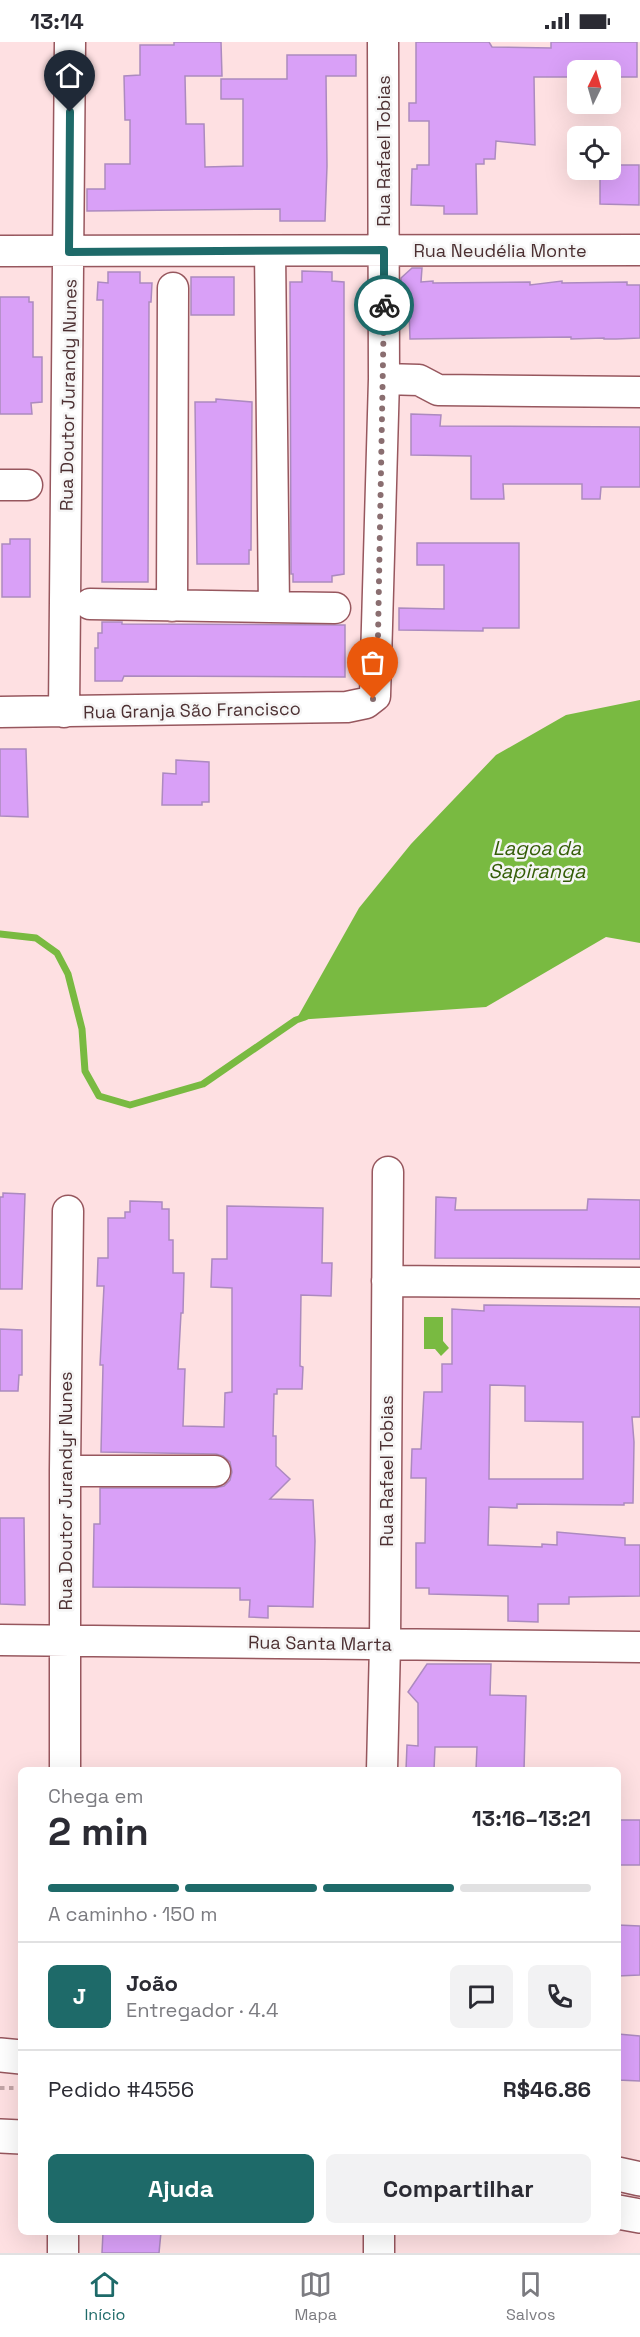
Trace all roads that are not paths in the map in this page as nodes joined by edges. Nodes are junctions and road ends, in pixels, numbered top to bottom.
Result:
1 (70, 42) edge
2 (383, 42) edge
3 (384, 250) junction
4 (640, 250) edge
5 (0, 251) edge
6 (270, 251) junction
7 (69, 252) junction
8 (173, 288) dead end
9 (640, 374) edge
10 (384, 380) junction
11 (419, 380) junction
12 (640, 392) edge
13 (90, 604) dead end
14 (172, 606) junction
15 (274, 607) junction
16 (335, 608) dead end
17 (377, 692) joint
18 (0, 712) edge
19 (64, 712) junction
20 (388, 1172) dead end
21 (68, 1211) dead end
22 (387, 1281) junction
23 (640, 1283) edge
24 (64, 1471) junction
25 (215, 1471) dead end
26 (0, 1640) edge
27 (65, 1641) junction
28 (385, 1644) junction
29 (640, 1647) edge
30 (65, 1767) edge
31 (382, 1767) edge
32 (0, 2055) edge
33 (18, 2057) edge
34 (0, 2136) edge
35 (18, 2137) edge
36 (621, 2175) edge
37 (640, 2179) edge
38 (621, 2213) edge
39 (640, 2216) edge
40 (63, 2235) edge
41 (379, 2235) edge
42 (63, 2253) edge
43 (379, 2253) edge

1 - 7 street, Rua Doutor Jurandy Nunes
2 - 3 street, Rua Rafael Tobias
3 - 4 street, Rua Neudélia Monte
3 - 6 street, Rua Neudélia Monte
3 - 10 street, Rua Rafael Tobias
5 - 7 street, Rua Neudélia Monte
6 - 7 street, Rua Neudélia Monte
6 - 15 street
7 - 19 street, Rua Doutor Jurandy Nunes
8 - 14 street
9 - 11 street
10 - 11 street
10 - 17 street, Rua Rafael Tobias
11 - 12 street
13 - 14 street
14 - 15 street
15 - 16 street
17 - 19 street, Rua Granja São Francisco
18 - 19 street, Rua Granja São Francisco
20 - 22 street, Rua Rafael Tobias
21 - 24 street, Rua Doutor Jurandyr Nunes
22 - 23 street
22 - 28 street, Rua Rafael Tobias
24 - 25 street
24 - 27 street, Rua Doutor Jurandyr Nunes
26 - 27 street, Rua Santa Marta
27 - 28 street, Rua Santa Marta
27 - 30 street, Rua Doutor Jurandyr Nunes
28 - 29 street, Rua Santa Marta
28 - 31 street, Rua Rafael Tobias
32 - 33 highway
34 - 35 highway
36 - 37 highway
38 - 39 highway
40 - 42 street
41 - 43 street

